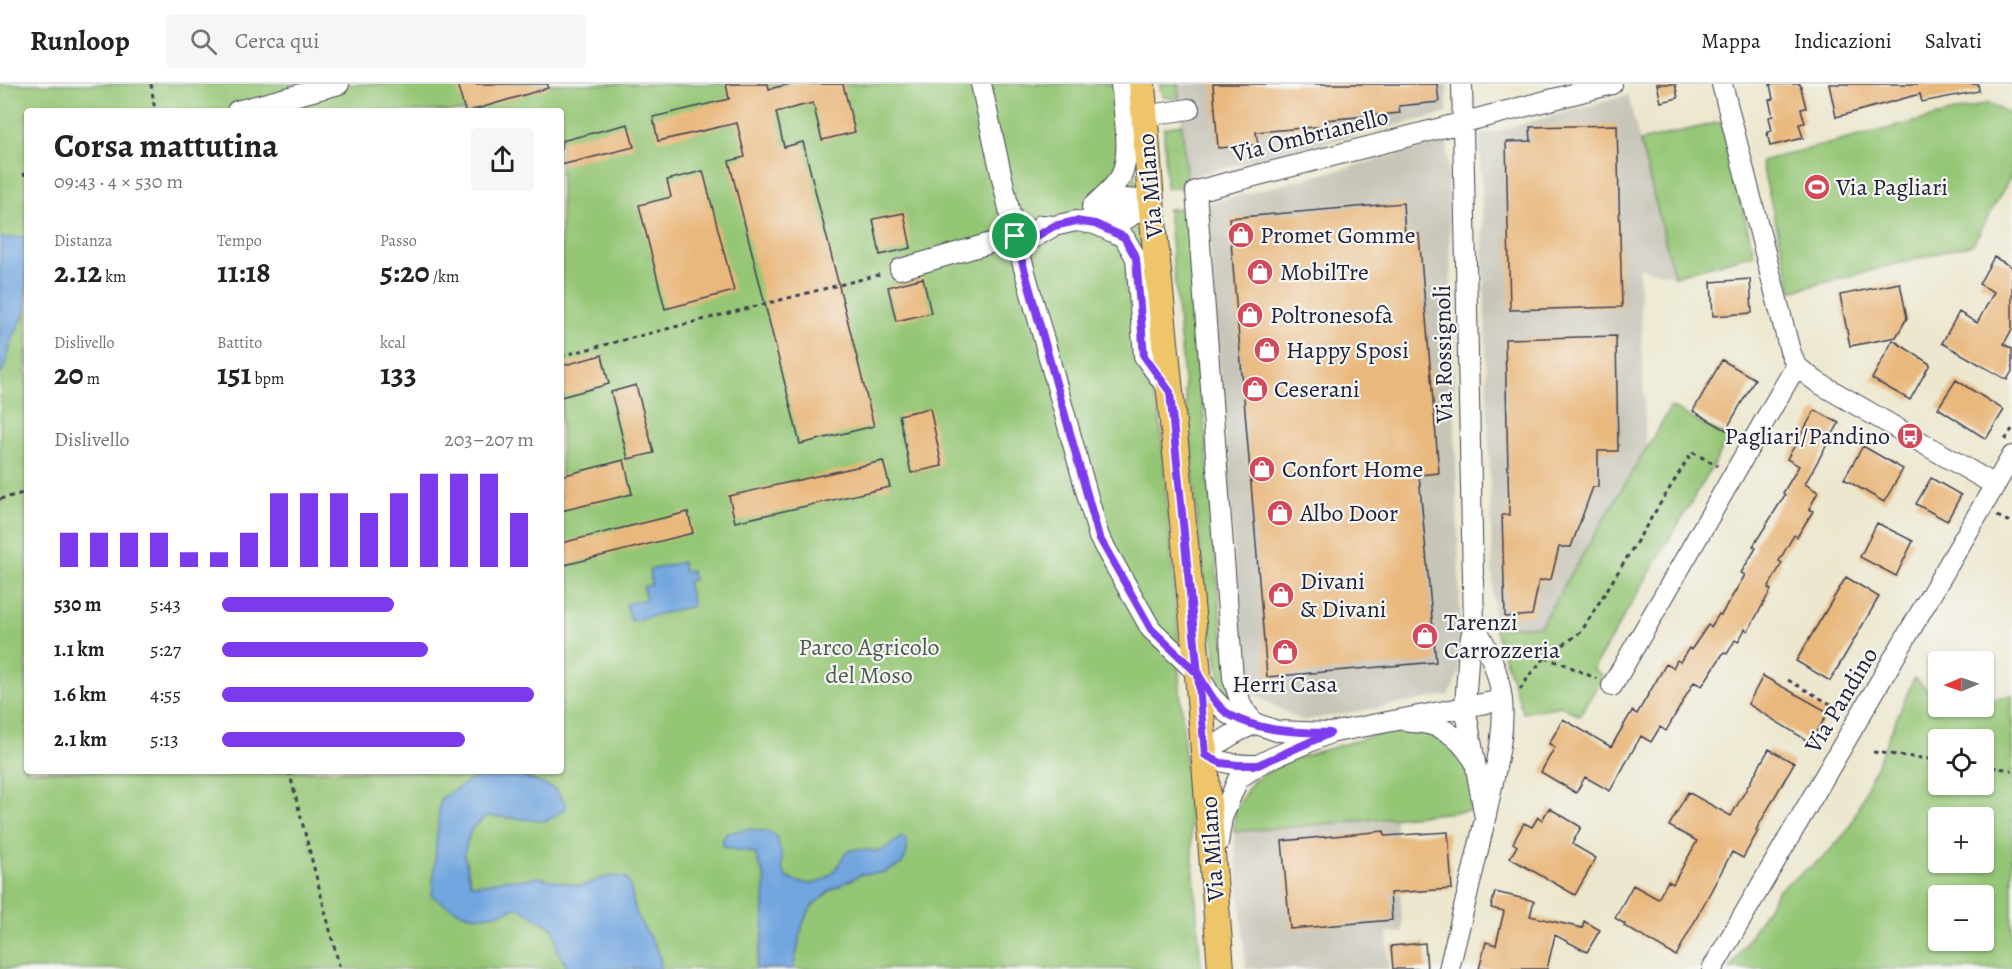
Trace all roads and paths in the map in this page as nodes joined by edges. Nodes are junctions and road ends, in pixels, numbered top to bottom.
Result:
1 (150, 84) edge
2 (339, 84) edge
3 (981, 84) edge
4 (1121, 84) edge
5 (1142, 84) edge
6 (1462, 84) edge
7 (1612, 84) edge
8 (1722, 84) edge
9 (154, 108) edge
10 (248, 108) edge
11 (1189, 108) dead end
12 (1144, 116) junction
13 (1464, 122) junction
14 (1151, 201) junction
15 (1088, 217) junction
16 (1015, 236) junction
17 (900, 269) joint
18 (564, 355) edge
19 (1796, 366) junction
20 (1170, 392) junction
21 (2012, 456) edge
22 (1735, 475) junction
23 (1995, 485) junction
24 (24, 493) edge
25 (0, 499) edge
26 (1474, 624) junction
27 (1545, 658) junction
28 (1198, 674) junction
29 (1788, 680) dead end
30 (1612, 686) joint
31 (1502, 700) junction
32 (1465, 706) junction
33 (1844, 711) dead end
34 (1388, 722) junction
35 (1255, 724) junction
36 (1330, 733) junction
37 (1873, 752) dead end
38 (1205, 755) junction
39 (1928, 759) edge
40 (1477, 764) junction
41 (1258, 765) junction
42 (1994, 768) edge
43 (2012, 770) edge
44 (290, 774) edge
45 (1485, 818) junction
46 (1214, 871) junction
47 (340, 969) edge
48 (1221, 969) edge
49 (1449, 969) edge
50 (1712, 969) edge

1 - 9 path
2 - 10 street
3 - 16 street, Via Rossignoli
4 - 15 street
5 - 12 main road, Via Milano
6 - 13 street, Via Rossignoli
7 - 13 street, Via Ombrianello
8 - 19 street
11 - 12 street
12 - 14 main road, Via Milano
13 - 26 street, Via Rossignoli
13 - 35 street, Via Ombrianello
14 - 15 street
14 - 20 main road, Via Milano
15 - 16 street
15 - 20 street
16 - 17 street
16 - 28 street, Via Rossignoli
17 - 18 path
19 - 22 street
19 - 23 street
20 - 28 main road, Via Milano
21 - 23 street, Via Pandino
22 - 27 path
22 - 30 street
23 - 50 street, Via Pandino
24 - 25 path
26 - 31 street, Via Rossignoli
26 - 32 street, Via Rossignoli
27 - 30 path
27 - 31 path
28 - 35 street, Via Rossignoli
28 - 38 main road, Via Milano
29 - 33 path
31 - 32 street
31 - 45 street, Via Rossignoli
32 - 34 street, Via Rossignoli
32 - 40 street, Via Rossignoli
34 - 36 street, Via Rossignoli
34 - 40 street, Via Rossignoli
35 - 36 street, Via Rossignoli
35 - 38 street
36 - 41 street, Via Rossignoli
37 - 39 path
38 - 41 street, Via Rossignoli
38 - 46 main road, Via Milano
40 - 45 street, Via Rossignoli
41 - 46 street, Via Rossignoli
42 - 43 path
44 - 47 path
45 - 49 street, Via Rossignoli
46 - 48 main road, Via Milano

